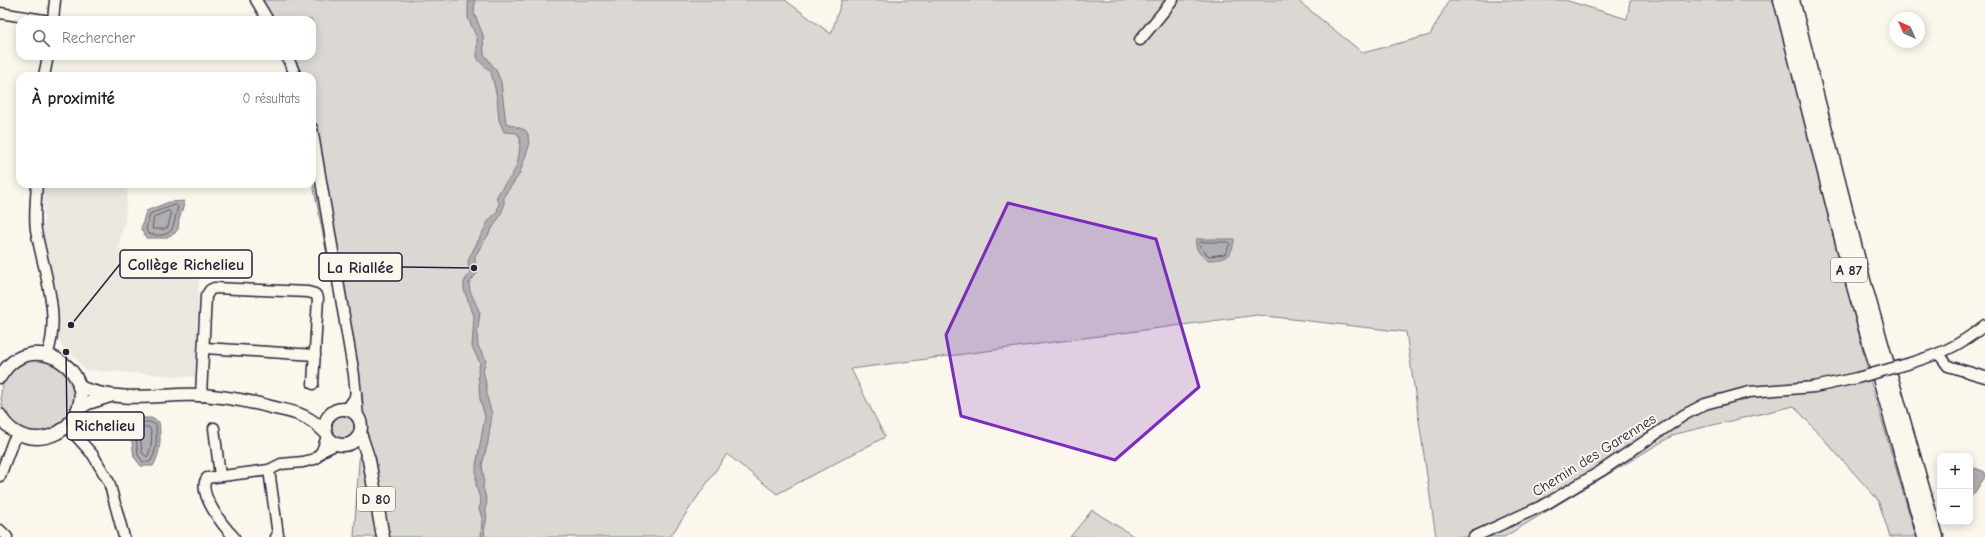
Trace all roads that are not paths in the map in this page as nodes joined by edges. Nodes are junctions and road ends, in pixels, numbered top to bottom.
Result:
1 (55, 0) edge
2 (256, 0) edge
3 (1173, 0) edge
4 (1781, 0) edge
5 (1792, 0) edge
6 (0, 13) edge
7 (19, 16) edge
8 (53, 16) edge
9 (266, 16) edge
10 (1140, 40) dead end
11 (47, 60) edge
12 (289, 60) edge
13 (45, 72) edge
14 (294, 72) edge
15 (316, 150) edge
16 (37, 188) edge
17 (1985, 325) edge
18 (204, 348) junction
19 (1939, 354) junction
20 (47, 355) junction
21 (315, 355) junction
22 (1, 371) edge
23 (1985, 377) edge
24 (313, 384) dead end
25 (79, 387) junction
26 (356, 392) junction
27 (201, 395) junction
28 (112, 396) junction
29 (78, 409) junction
30 (347, 409) junction
31 (331, 413) junction
32 (0, 415) edge
33 (303, 416) junction
34 (358, 417) junction
35 (67, 426) junction
36 (214, 428) dead end
37 (360, 433) junction
38 (18, 434) junction
39 (326, 434) junction
40 (341, 444) junction
41 (322, 451) junction
42 (369, 460) junction
43 (269, 470) junction
44 (0, 476) edge
45 (220, 476) junction
46 (0, 530) edge
47 (7, 537) edge
48 (124, 537) edge
49 (234, 537) edge
50 (276, 537) edge
51 (383, 537) edge
52 (1474, 537) edge
53 (1925, 537) edge
54 (1936, 537) edge

1 - 8 street
2 - 9 street
3 - 10 street
4 - 53 highway, A 87
5 - 54 highway, A 87
6 - 7 street
11 - 13 street
12 - 14 street
15 - 26 street
16 - 20 street
17 - 19 street, Chemin des Garennes
18 - 21 street
18 - 21 street
18 - 27 street
19 - 23 street
19 - 52 street, Chemin des Garennes, bridge
20 - 22 main road
20 - 25 main road
21 - 24 street
25 - 28 main road
25 - 29 main road
26 - 30 street
26 - 34 street
27 - 28 main road
27 - 33 main road
28 - 29 main road
29 - 35 main road
30 - 31 main road
30 - 34 main road
31 - 33 main road
31 - 39 main road
32 - 38 main road
33 - 39 main road
34 - 37 main road
35 - 38 main road
35 - 48 street
36 - 45 street
37 - 40 main road
37 - 42 main road, D 80
38 - 44 street
39 - 40 main road
39 - 41 street
40 - 41 street
40 - 42 main road
41 - 43 street
42 - 51 main road, D 80
43 - 45 street
43 - 50 street
45 - 49 street
46 - 47 street

